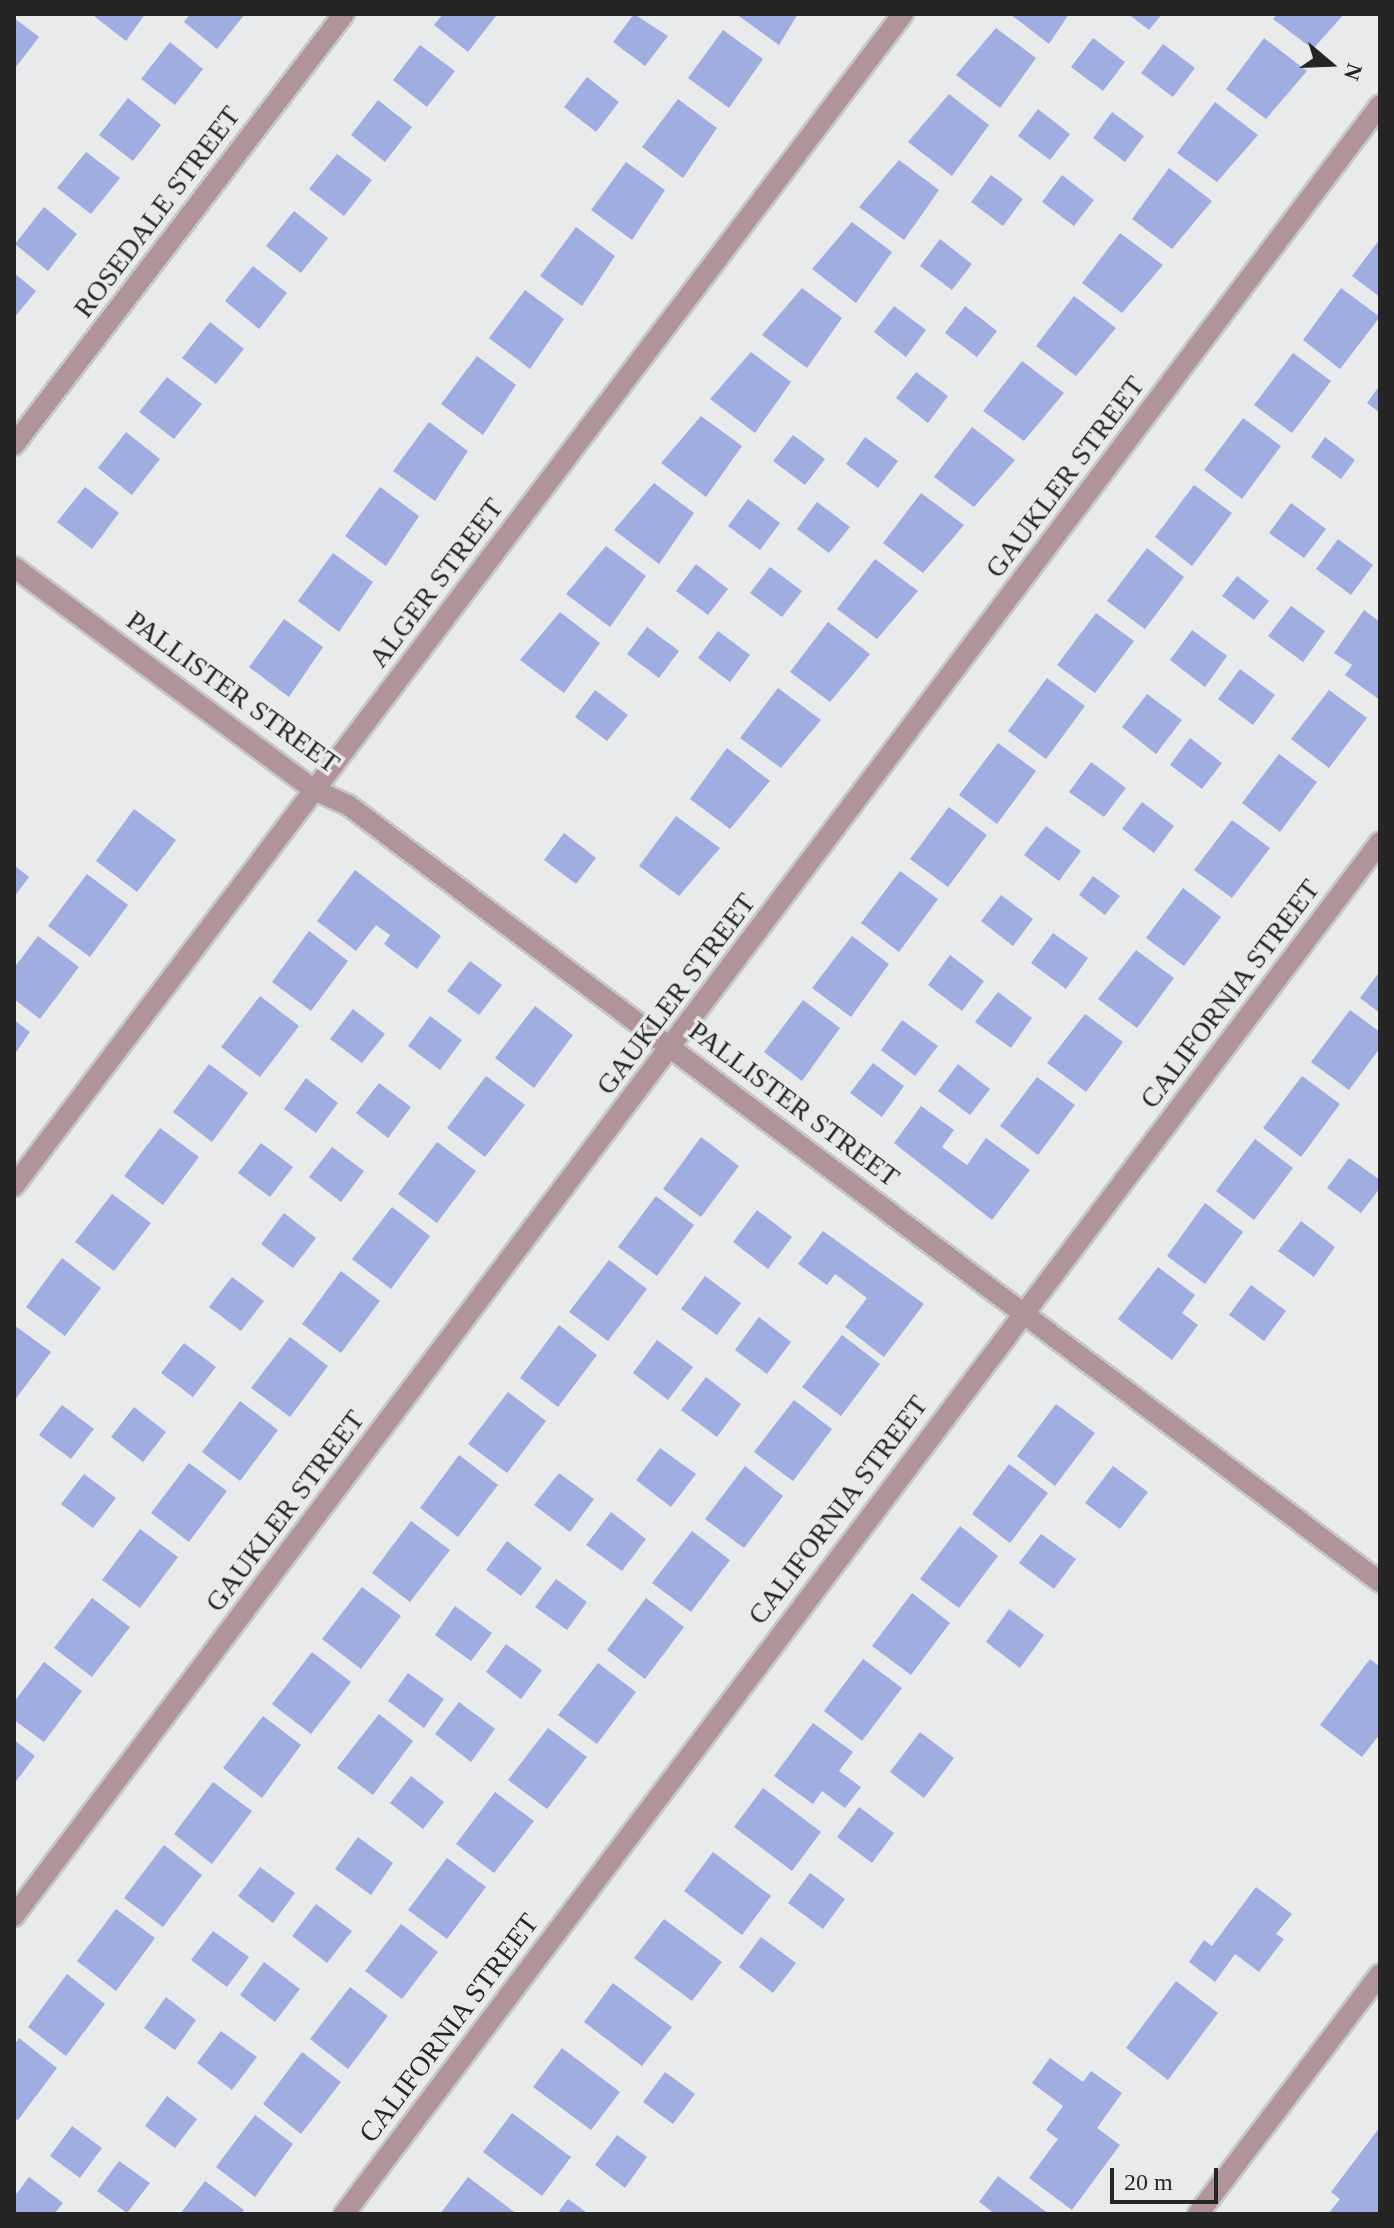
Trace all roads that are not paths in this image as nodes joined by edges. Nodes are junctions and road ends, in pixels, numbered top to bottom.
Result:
1 (344, 14) edge
2 (903, 14) edge
3 (1380, 105) edge
4 (14, 445) edge
5 (14, 567) edge
6 (314, 790) junction
7 (1380, 842) edge
8 (671, 1047) junction
9 (14, 1186) edge
10 (1024, 1311) junction
11 (1380, 1582) edge
12 (14, 1916) edge
13 (1380, 1974) edge
14 (344, 2214) edge
15 (1198, 2214) edge

1 - 4 street, ROSEDALE STREET
2 - 6 street, ALGER STREET
3 - 8 street, GAUKLER STREET
5 - 6 street, PALLISTER STREET
6 - 8 street, PALLISTER STREET
6 - 9 street, ALGER STREET
7 - 10 street, CALIFORNIA STREET
8 - 10 street, PALLISTER STREET
8 - 12 street, GAUKLER STREET
10 - 11 street, PALLISTER STREET
10 - 14 street, CALIFORNIA STREET
13 - 15 street

